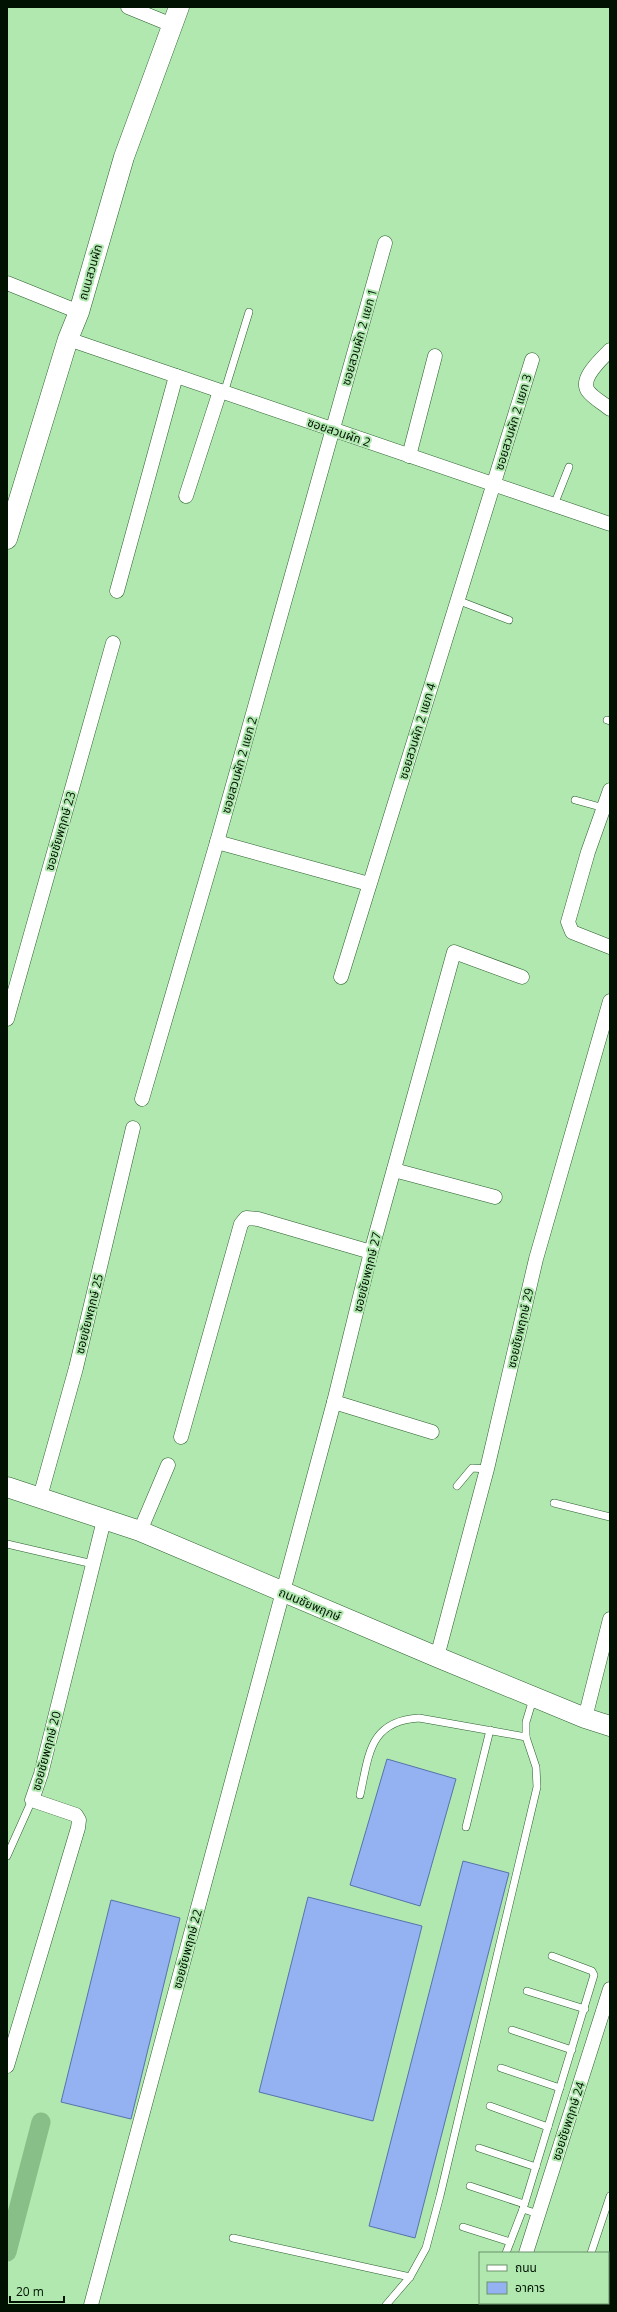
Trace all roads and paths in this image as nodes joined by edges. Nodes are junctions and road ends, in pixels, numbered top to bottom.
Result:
1 (128, 7) edge
2 (176, 16) edge
3 (385, 243) dead end
4 (7, 283) edge
5 (79, 312) junction
6 (249, 312) dead end
7 (68, 339) junction
8 (610, 350) edge
9 (435, 356) dead end
10 (532, 360) dead end
11 (176, 376) junction
12 (222, 392) junction
13 (610, 409) edge
14 (332, 430) junction
15 (409, 456) junction
16 (569, 467) dead end
17 (493, 484) junction
18 (186, 496) dead end
19 (554, 505) junction
20 (610, 524) edge
21 (7, 539) edge
22 (117, 591) dead end
23 (457, 600) junction
24 (509, 620) dead end
25 (113, 643) dead end
26 (610, 790) edge
27 (575, 800) dead end
28 (604, 808) junction
29 (218, 842) junction
30 (369, 884) junction
31 (610, 947) edge
32 (341, 977) dead end
33 (522, 977) dead end
34 (610, 1001) edge
35 (7, 1019) edge
36 (142, 1098) dead end
37 (133, 1128) dead end
38 (394, 1170) junction
39 (495, 1197) dead end
40 (371, 1252) junction
41 (334, 1402) junction
42 (432, 1432) dead end
43 (182, 1437) dead end
44 (168, 1465) dead end
45 (487, 1469) junction
46 (457, 1486) dead end
47 (7, 1488) edge
48 (40, 1497) junction
49 (554, 1503) dead end
50 (610, 1517) edge
51 (104, 1520) junction
52 (140, 1531) junction
53 (7, 1544) edge
54 (93, 1564) junction
55 (283, 1593) junction
56 (610, 1619) edge
57 (437, 1657) junction
58 (534, 1696) junction
59 (585, 1718) junction
60 (610, 1726) edge
61 (490, 1730) junction
62 (526, 1736) junction
63 (360, 1795) dead end
64 (32, 1800) junction
65 (466, 1826) dead end
66 (7, 1856) edge
67 (552, 1956) dead end
68 (610, 1989) edge
69 (527, 1991) dead end
70 (585, 2009) junction
71 (512, 2030) dead end
72 (572, 2050) junction
73 (7, 2066) edge
74 (501, 2068) dead end
75 (560, 2088) junction
76 (490, 2106) dead end
77 (548, 2127) junction
78 (479, 2148) dead end
79 (536, 2167) junction
80 (470, 2186) dead end
81 (610, 2196) edge
82 (524, 2206) junction
83 (538, 2214) junction
84 (463, 2227) dead end
85 (233, 2238) dead end
86 (510, 2242) junction
87 (506, 2252) edge
88 (526, 2252) edge
89 (592, 2252) edge
90 (410, 2278) junction
91 (91, 2305) edge
92 (386, 2305) edge

1 - 2 street
2 - 5 street, ถนนสวนผัก
3 - 14 street, ซอยสวนผัก 2 แยก 1
4 - 5 street
5 - 7 street, ถนนสวนผัก
6 - 12 lane
7 - 11 street, ซอยสวนผัก 2
7 - 21 street, ถนนสวนผัก
8 - 13 street
9 - 15 street
10 - 17 street, ซอยสวนผัก 2 แยก 3
11 - 12 street, ซอยสวนผัก 2
11 - 22 street
12 - 14 street, ซอยสวนผัก 2
12 - 18 street
14 - 15 street, ซอยสวนผัก 2
14 - 29 street, ซอยสวนผัก 2 แยก 2
15 - 17 street, ซอยสวนผัก 2
16 - 19 lane
17 - 19 street, ซอยสวนผัก 2
17 - 23 street, ซอยสวนผัก 2 แยก 4
19 - 20 street, ซอยสวนผัก 2
23 - 24 lane
23 - 30 street, ซอยสวนผัก 2 แยก 4
25 - 35 street, ซอยชัยพฤกษ์ 23
26 - 28 street
27 - 28 lane
28 - 31 street
29 - 30 street
29 - 36 street, ซอยสวนผัก 2 แยก 2
30 - 32 street, ซอยสวนผัก 2 แยก 4
33 - 38 street, ซอยชัยพฤกษ์ 27
34 - 45 street, ซอยชัยพฤกษ์ 29
37 - 48 street, ซอยชัยพฤกษ์ 25
38 - 39 street
38 - 40 street, ซอยชัยพฤกษ์ 27
40 - 41 street, ซอยชัยพฤกษ์ 27
40 - 43 street
41 - 42 street
41 - 55 street, ซอยชัยพฤกษ์ 27
44 - 52 street
45 - 46 lane
45 - 57 street, ซอยชัยพฤกษ์ 29
47 - 48 street, ถนนชัยพฤกษ์
48 - 51 street, ถนนชัยพฤกษ์
49 - 50 lane
51 - 52 street, ถนนชัยพฤกษ์
51 - 54 street, ซอยชัยพฤกษ์ 20
52 - 55 street, ถนนชัยพฤกษ์
53 - 54 lane
54 - 64 street, ซอยชัยพฤกษ์ 20
55 - 57 street, ถนนชัยพฤกษ์
55 - 91 street, ซอยชัยพฤกษ์ 22
56 - 59 street
57 - 58 street, ถนนชัยพฤกษ์
58 - 59 street, ถนนชัยพฤกษ์
58 - 62 lane
59 - 60 street, ถนนชัยพฤกษ์
61 - 62 lane
61 - 63 lane
61 - 65 lane
62 - 90 lane
64 - 66 lane
64 - 73 street, ซอยชัยพฤกษ์ 20
67 - 70 lane
68 - 83 street, ซอยชัยพฤกษ์ 24
69 - 70 lane
70 - 72 lane
71 - 72 lane
72 - 75 lane
74 - 75 lane
75 - 77 lane
76 - 77 lane
77 - 79 lane
78 - 79 lane
79 - 82 lane
80 - 82 lane
81 - 89 lane
82 - 83 lane
82 - 86 lane
83 - 88 street, ซอยชัยพฤกษ์ 24
84 - 86 lane
85 - 90 lane
86 - 87 lane
90 - 92 lane

